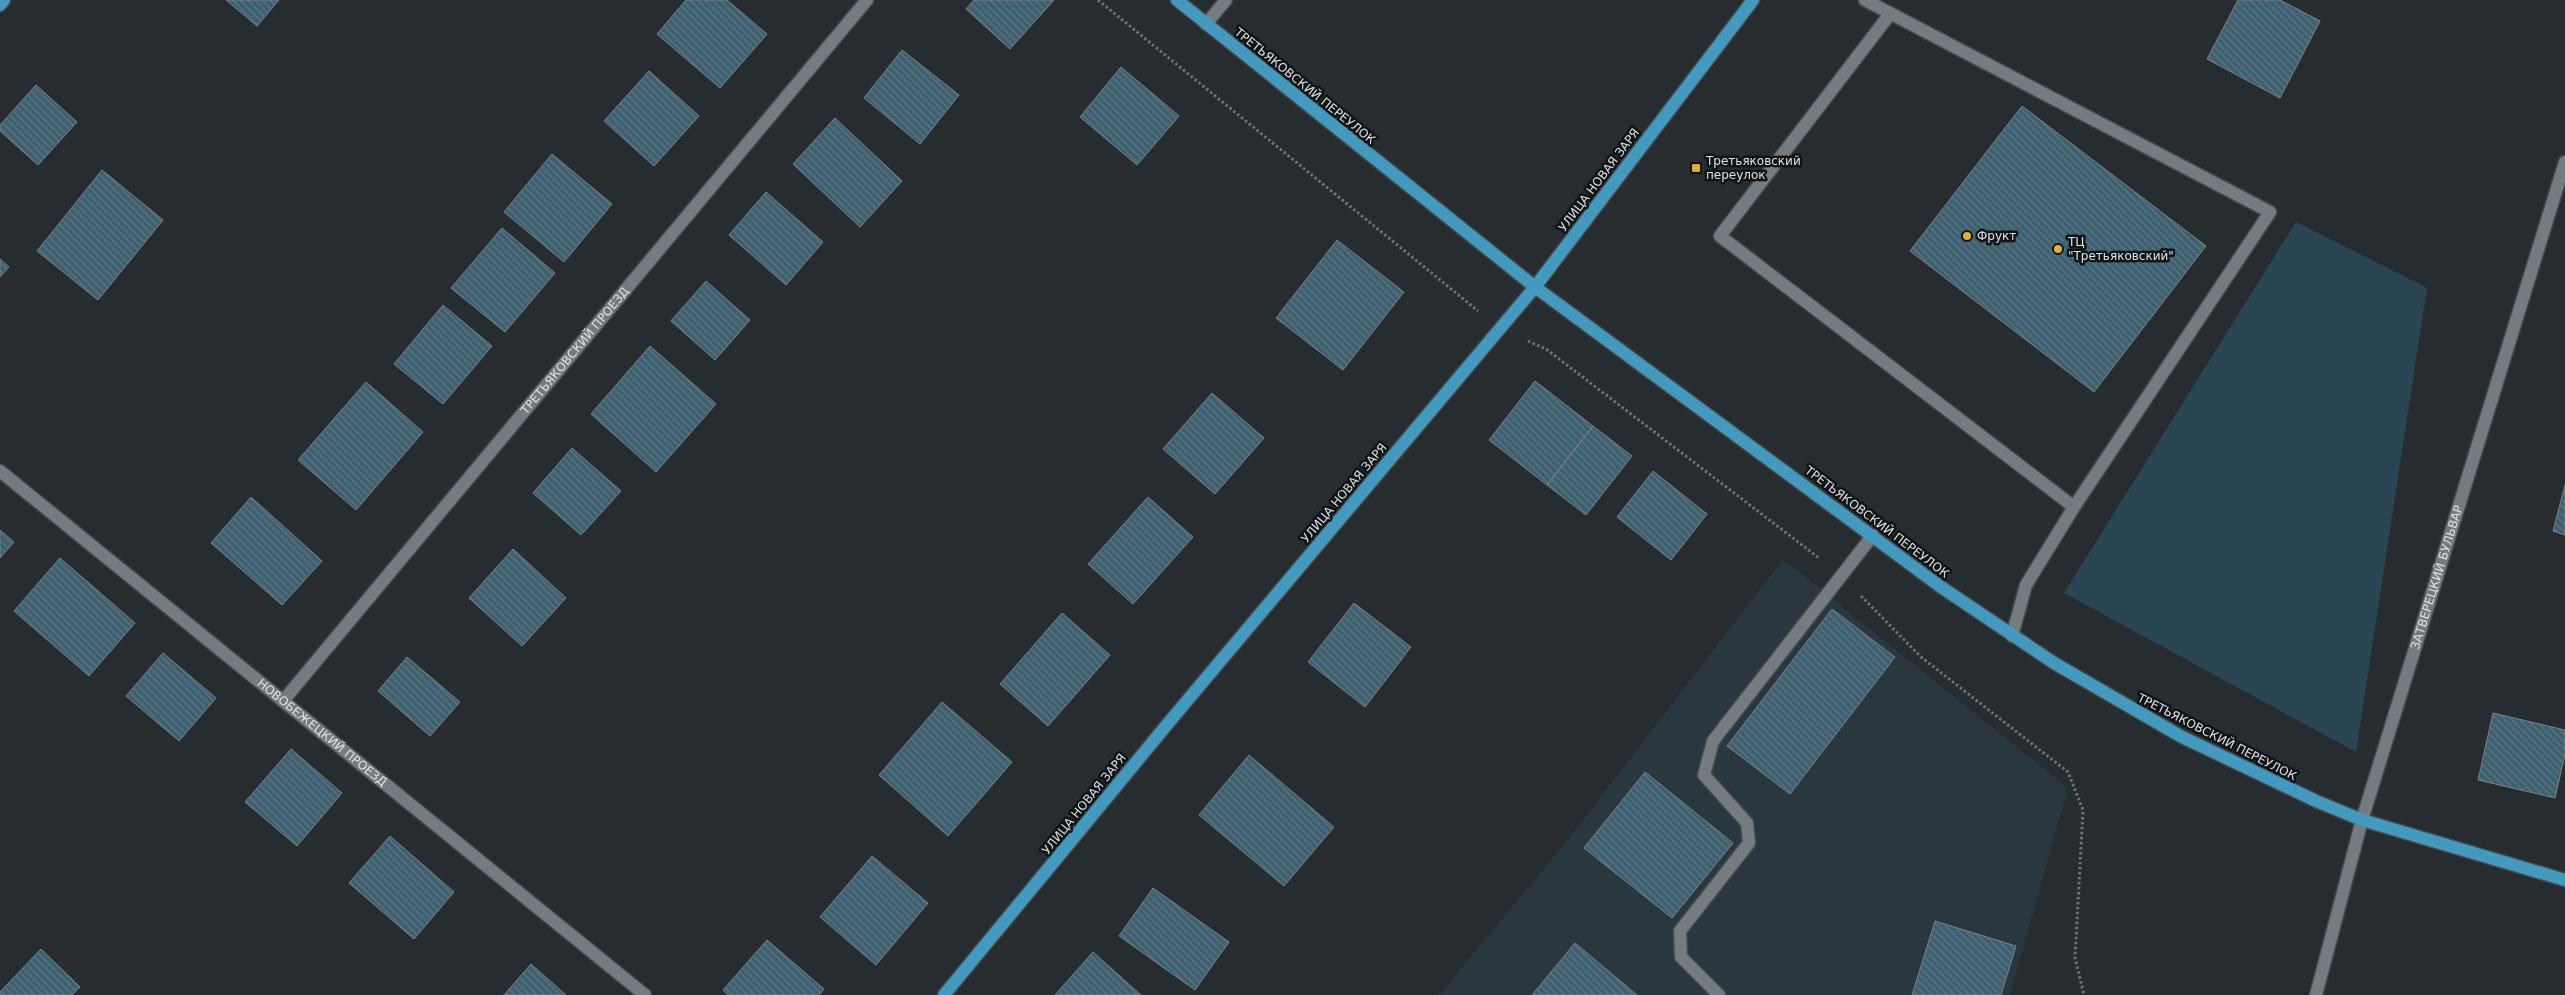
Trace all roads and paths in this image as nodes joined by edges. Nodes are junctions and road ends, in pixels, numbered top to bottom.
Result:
1 (4, 0) edge
2 (867, 0) edge
3 (1098, 0) edge
4 (1177, 0) edge
5 (1226, 0) edge
6 (1753, 0) edge
7 (1865, 0) edge
8 (0, 4) edge
9 (1890, 14) junction
10 (1206, 24) junction
11 (2565, 162) edge
12 (1535, 287) junction
13 (1500, 329) junction
14 (0, 471) edge
15 (2074, 507) junction
16 (1873, 535) junction
17 (1841, 575) junction
18 (2012, 636) junction
19 (283, 701) junction
20 (2362, 820) junction
21 (2565, 880) edge
22 (645, 995) edge
23 (944, 995) edge
24 (1719, 995) edge
25 (2084, 995) edge
26 (2316, 995) edge

1 - 8 main road
2 - 19 street, ТРЕТЬЯКОВСКИЙ ПРОЕЗД
3 - 13 path
4 - 10 main road, ТРЕТЬЯКОВСКИЙ ПЕРЕУЛОК
5 - 10 street
6 - 12 main road, УЛИЦА НОВАЯ ЗАРЯ
7 - 9 street
9 - 15 street
9 - 15 street
10 - 12 main road, ТРЕТЬЯКОВСКИЙ ПЕРЕУЛОК
11 - 20 street, ЗАТВЕРЕЦКИЙ БУЛЬВАР
12 - 13 main road, УЛИЦА НОВАЯ ЗАРЯ
12 - 16 main road, ТРЕТЬЯКОВСКИЙ ПЕРЕУЛОК
13 - 17 path
13 - 23 main road, УЛИЦА НОВАЯ ЗАРЯ
14 - 19 street, НОВОБЕЖЕЦКИЙ ПРОЕЗД
15 - 18 street
16 - 17 street
16 - 18 main road, ТРЕТЬЯКОВСКИЙ ПЕРЕУЛОК
17 - 24 street
17 - 25 path
18 - 20 main road, ТРЕТЬЯКОВСКИЙ ПЕРЕУЛОК
19 - 22 street, НОВОБЕЖЕЦКИЙ ПРОЕЗД
20 - 21 main road, ТРЕТЬЯКОВСКИЙ ПЕРЕУЛОК
20 - 26 street, ЗАТВЕРЕЦКИЙ БУЛЬВАР

